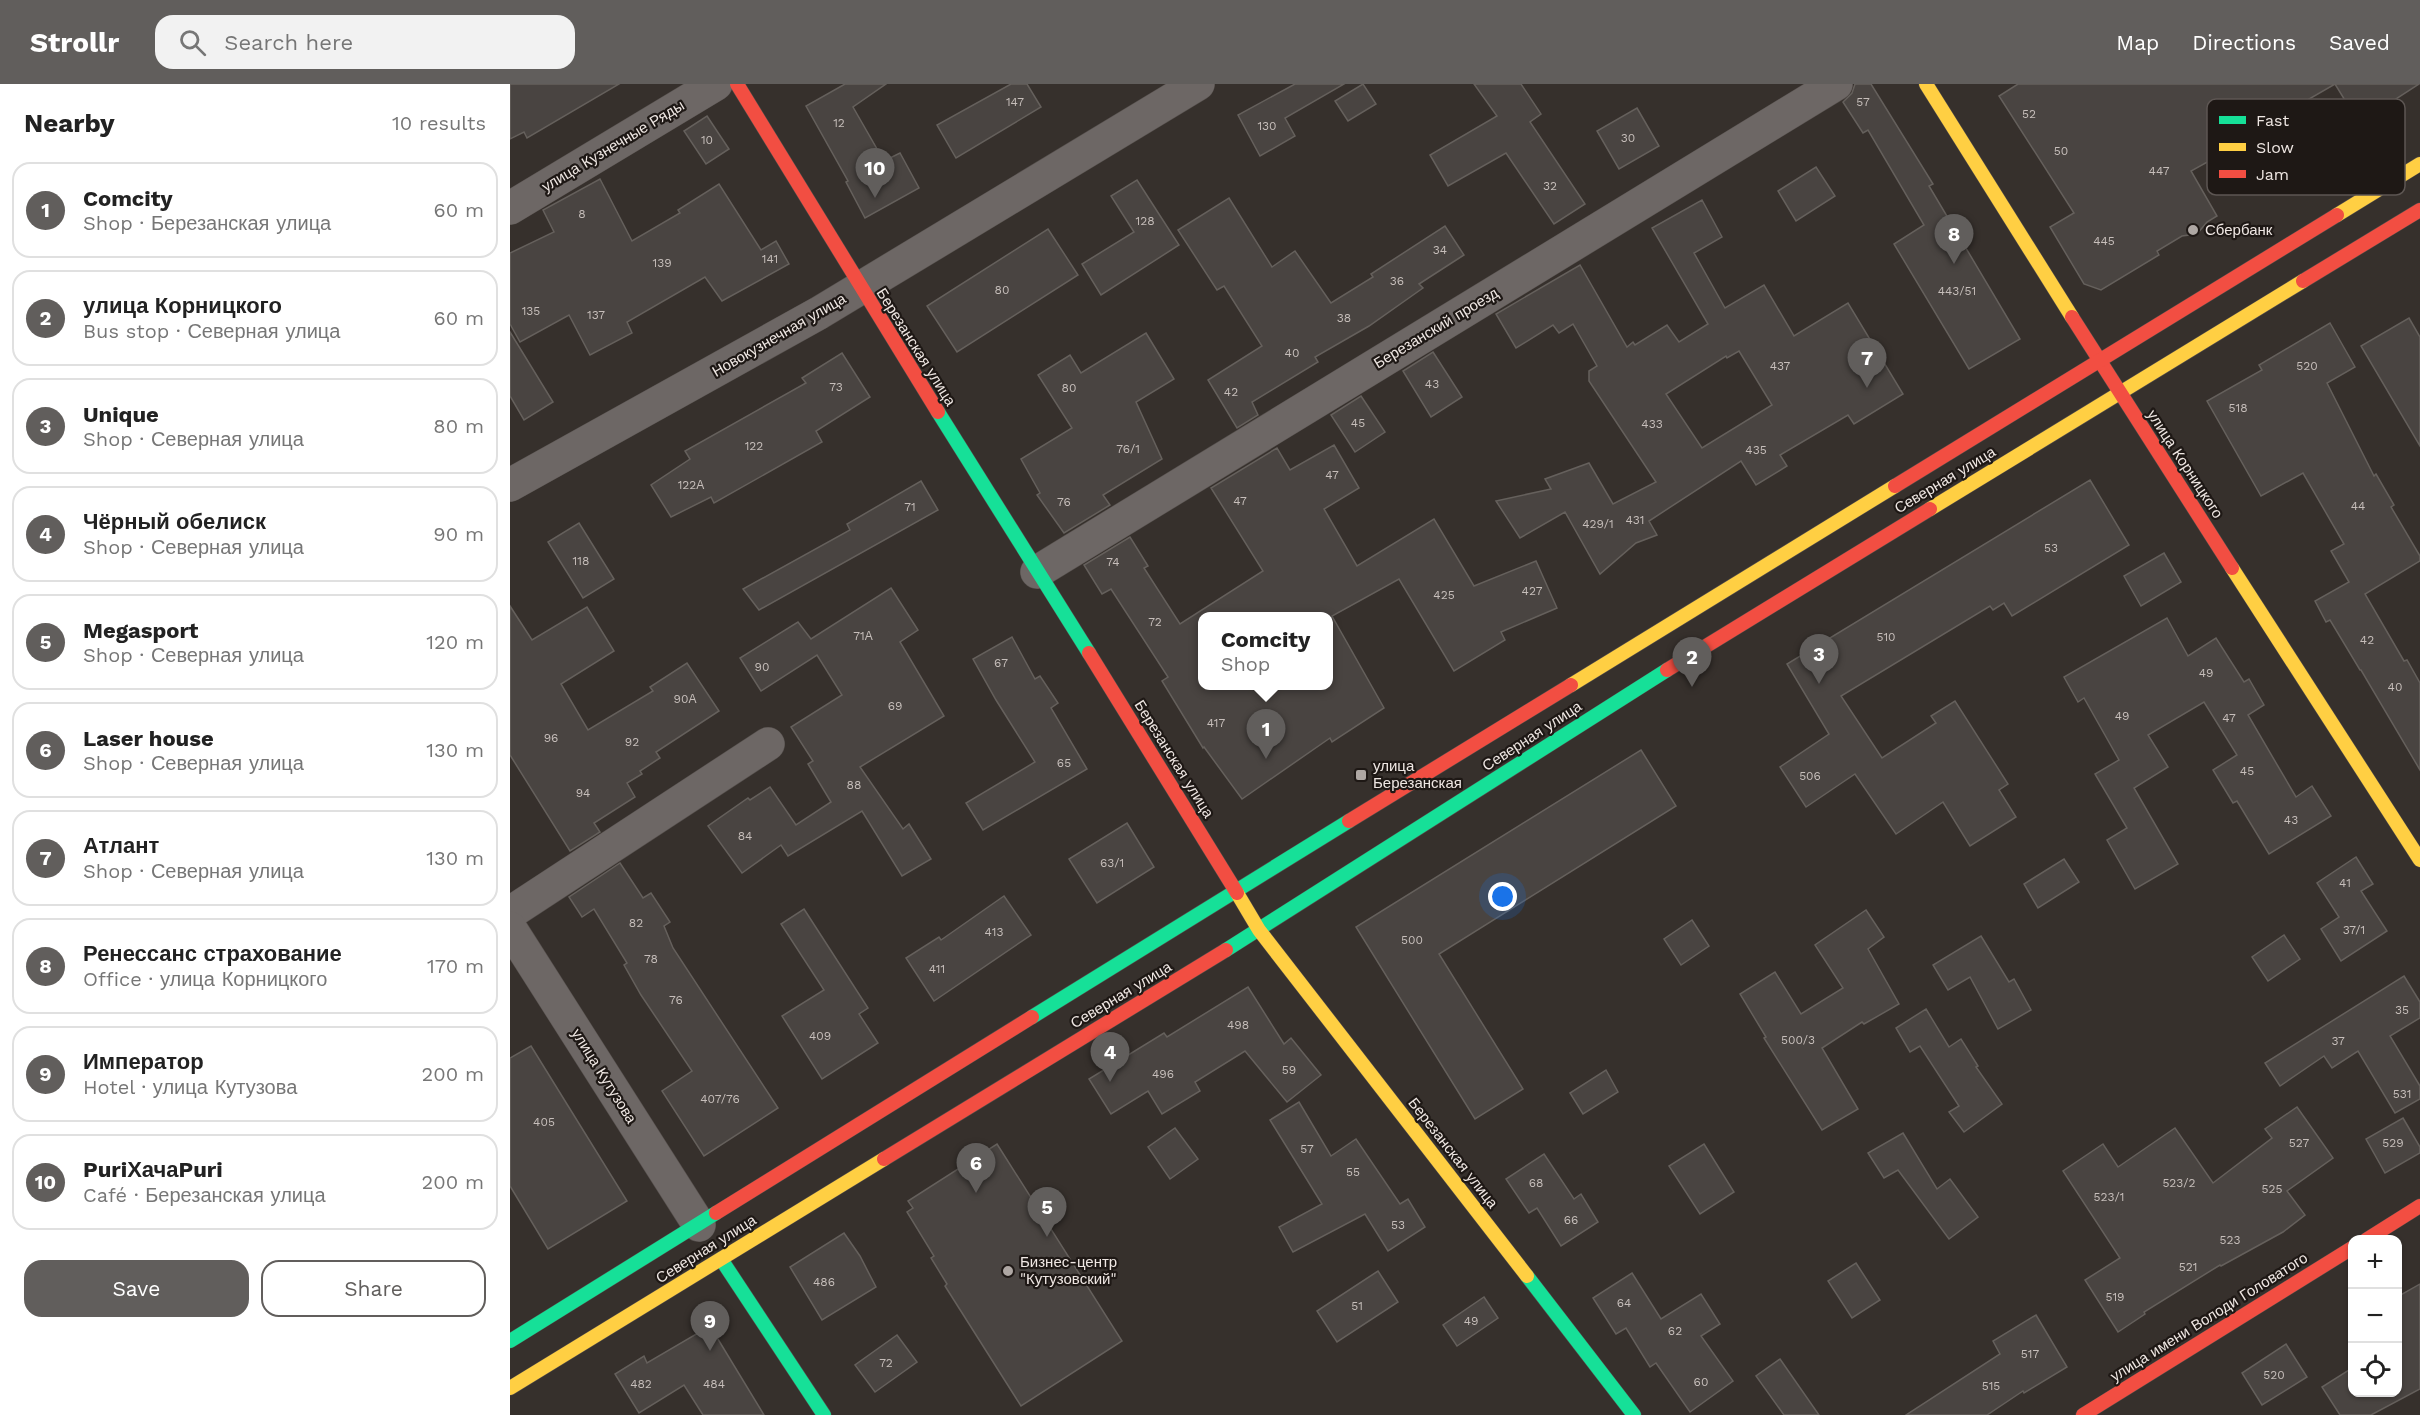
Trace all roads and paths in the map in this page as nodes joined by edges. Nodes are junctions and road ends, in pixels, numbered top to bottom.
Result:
1 (716, 84) edge
2 (737, 84) edge
3 (1198, 84) edge
4 (1836, 84) edge
5 (1926, 84) edge
6 (2420, 164) edge
7 (2405, 173) edge
8 (2370, 195) edge
9 (510, 208) edge
10 (2420, 210) edge
11 (860, 288) junction
12 (2100, 361) junction
13 (2120, 393) junction
14 (510, 485) edge
15 (1037, 572) junction
16 (768, 744) dead end
17 (2420, 860) edge
18 (1235, 891) junction
19 (510, 913) edge
20 (510, 928) edge
21 (1259, 930) junction
22 (2420, 1206) edge
23 (699, 1225) junction
24 (2373, 1235) edge
25 (2348, 1250) edge
26 (721, 1260) junction
27 (510, 1341) edge
28 (510, 1388) edge
29 (824, 1415) edge
30 (1634, 1415) edge
31 (2083, 1415) edge

1 - 9 street, улица Кузнечные Ряды
2 - 11 main road, Березанская улица
3 - 11 street, Новокузнечная улица
4 - 15 street, Березанский проезд
5 - 12 main road, улица Корницкого
6 - 7 main road, Северная улица
8 - 12 main road, Северная улица
10 - 13 main road, Северная улица
11 - 14 street, Новокузнечная улица
11 - 15 main road, Березанская улица
12 - 13 main road, улица Корницкого
12 - 18 main road, Северная улица
13 - 17 main road, улица Корницкого
13 - 21 main road, Северная улица
15 - 18 main road, Березанская улица
16 - 19 street
18 - 21 main road, Березанская улица
18 - 23 main road, Северная улица
20 - 23 street, улица Кутузова
21 - 26 main road, Северная улица
21 - 30 main road, Березанская улица
22 - 24 main road
23 - 27 main road, Северная улица
25 - 31 main road, улица имени Володи Головатого
26 - 28 main road, Северная улица
26 - 29 main road

